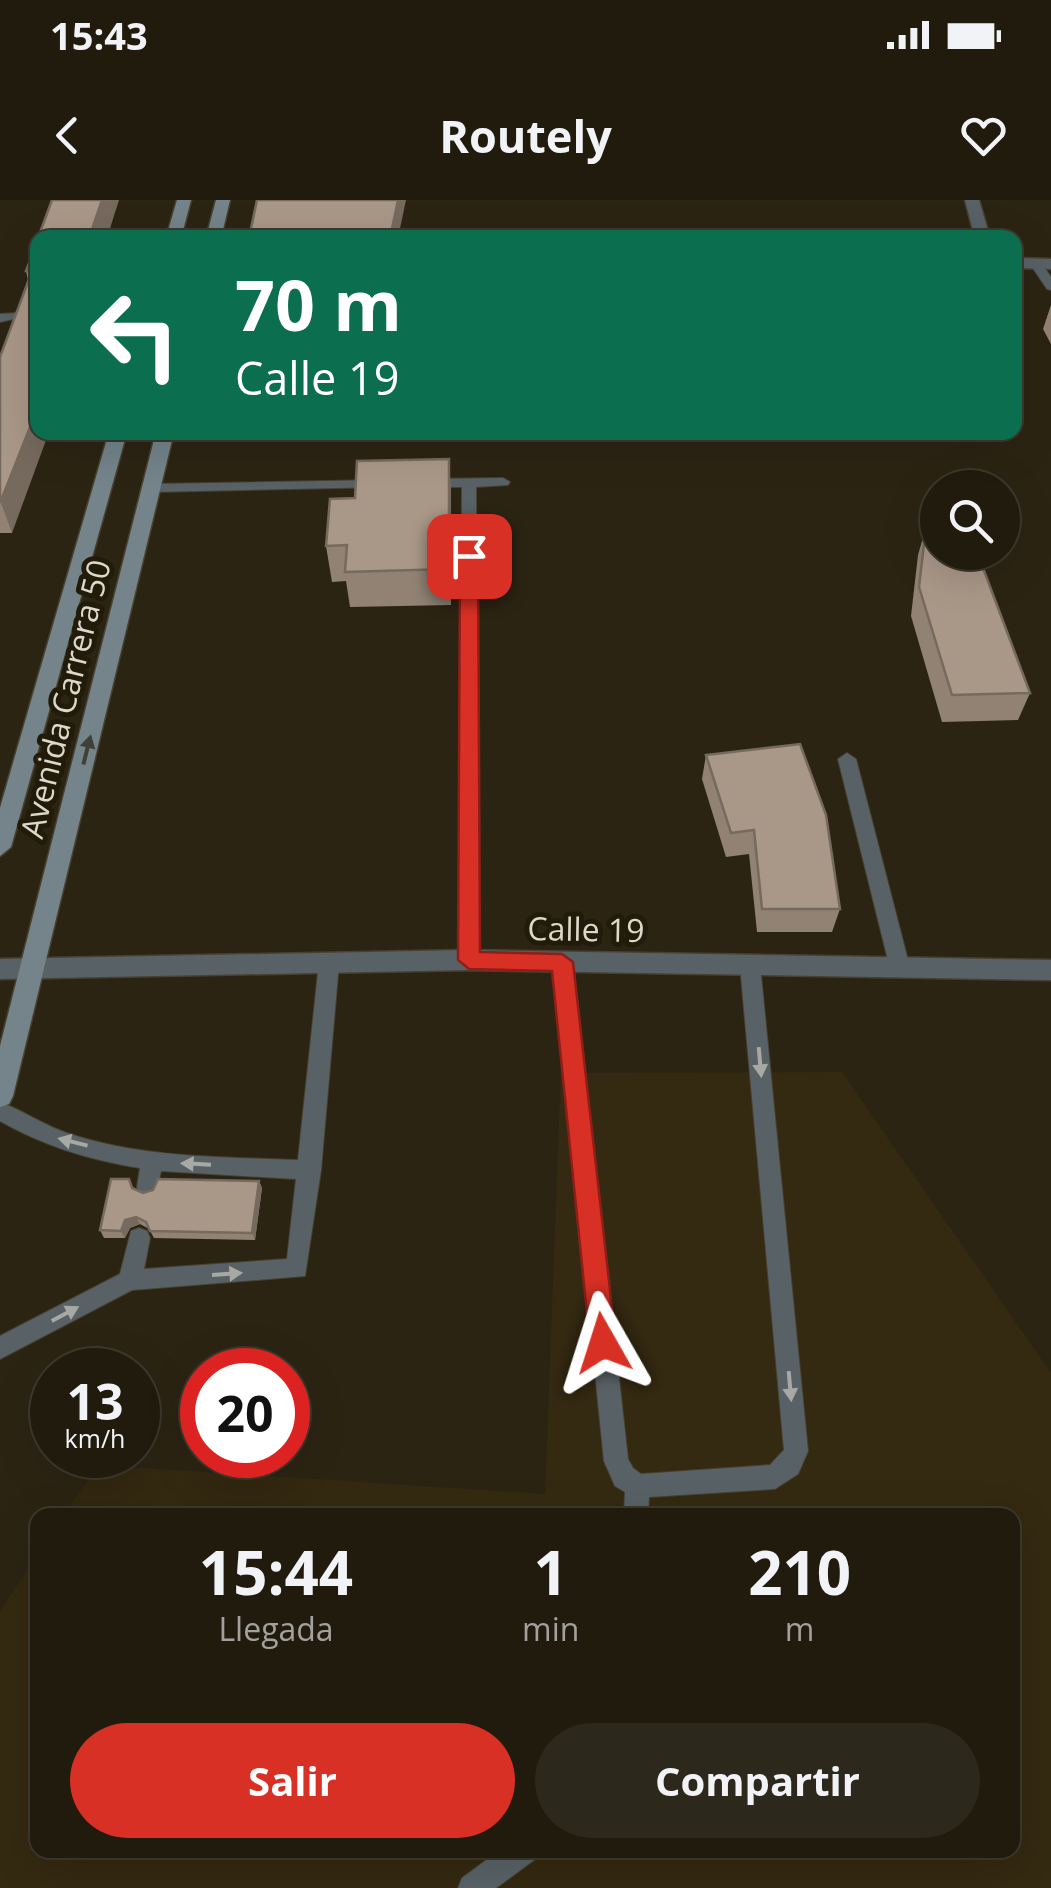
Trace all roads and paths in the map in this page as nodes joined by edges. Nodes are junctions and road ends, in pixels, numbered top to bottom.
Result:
1 (184, 200) edge
2 (222, 200) edge
3 (972, 200) edge
4 (175, 230) edge
5 (215, 230) edge
6 (981, 230) edge
7 (1044, 264) edge
8 (1051, 286) edge
9 (22, 302) edge
10 (17, 317) junction
11 (0, 318) edge
12 (11, 334) edge
13 (116, 440) edge
14 (163, 440) edge
15 (469, 482) junction
16 (503, 482) dead end
17 (394, 484) edge
18 (413, 484) edge
19 (152, 488) junction
20 (847, 759) dead end
21 (2, 835) edge
22 (469, 960) junction
23 (562, 962) junction
24 (330, 963) junction
25 (750, 965) junction
26 (34, 968) junction
27 (900, 968) junction
28 (0, 969) edge
29 (1051, 970) edge
30 (0, 1096) edge
31 (0, 1111) edge
32 (151, 1162) junction
33 (310, 1170) junction
34 (148, 1186) dead end
35 (139, 1238) dead end
36 (130, 1280) junction
37 (0, 1348) edge
38 (638, 1486) junction
39 (636, 1508) edge
40 (513, 1858) edge
41 (472, 1888) edge

1 - 4 main road
2 - 5 main road
3 - 6 street
7 - 8 lane
9 - 10 lane
10 - 11 lane
10 - 12 lane
13 - 21 main road, Avenida Carrera 50
14 - 19 main road, Avenida Carrera 50
15 - 16 lane
15 - 18 lane
15 - 22 lane
17 - 19 lane
26 -> 19 main road, Avenida Carrera 50
20 - 27 lane
22 - 23 street, Calle 19
22 - 24 street, Calle 19
23 - 25 street, Calle 19
23 - 38 lane
24 - 26 street, Calle 19
24 - 33 lane
25 - 27 street, Calle 19
25 -> 38 lane
26 - 28 street, Calle 19
26 - 30 main road, Avenida Carrera 50
27 - 29 street, Calle 19
32 -> 31 lane
33 -> 32 lane
32 - 34 lane
36 -> 33 lane
35 - 36 lane
37 -> 36 lane
38 - 39 lane
40 - 41 lane

